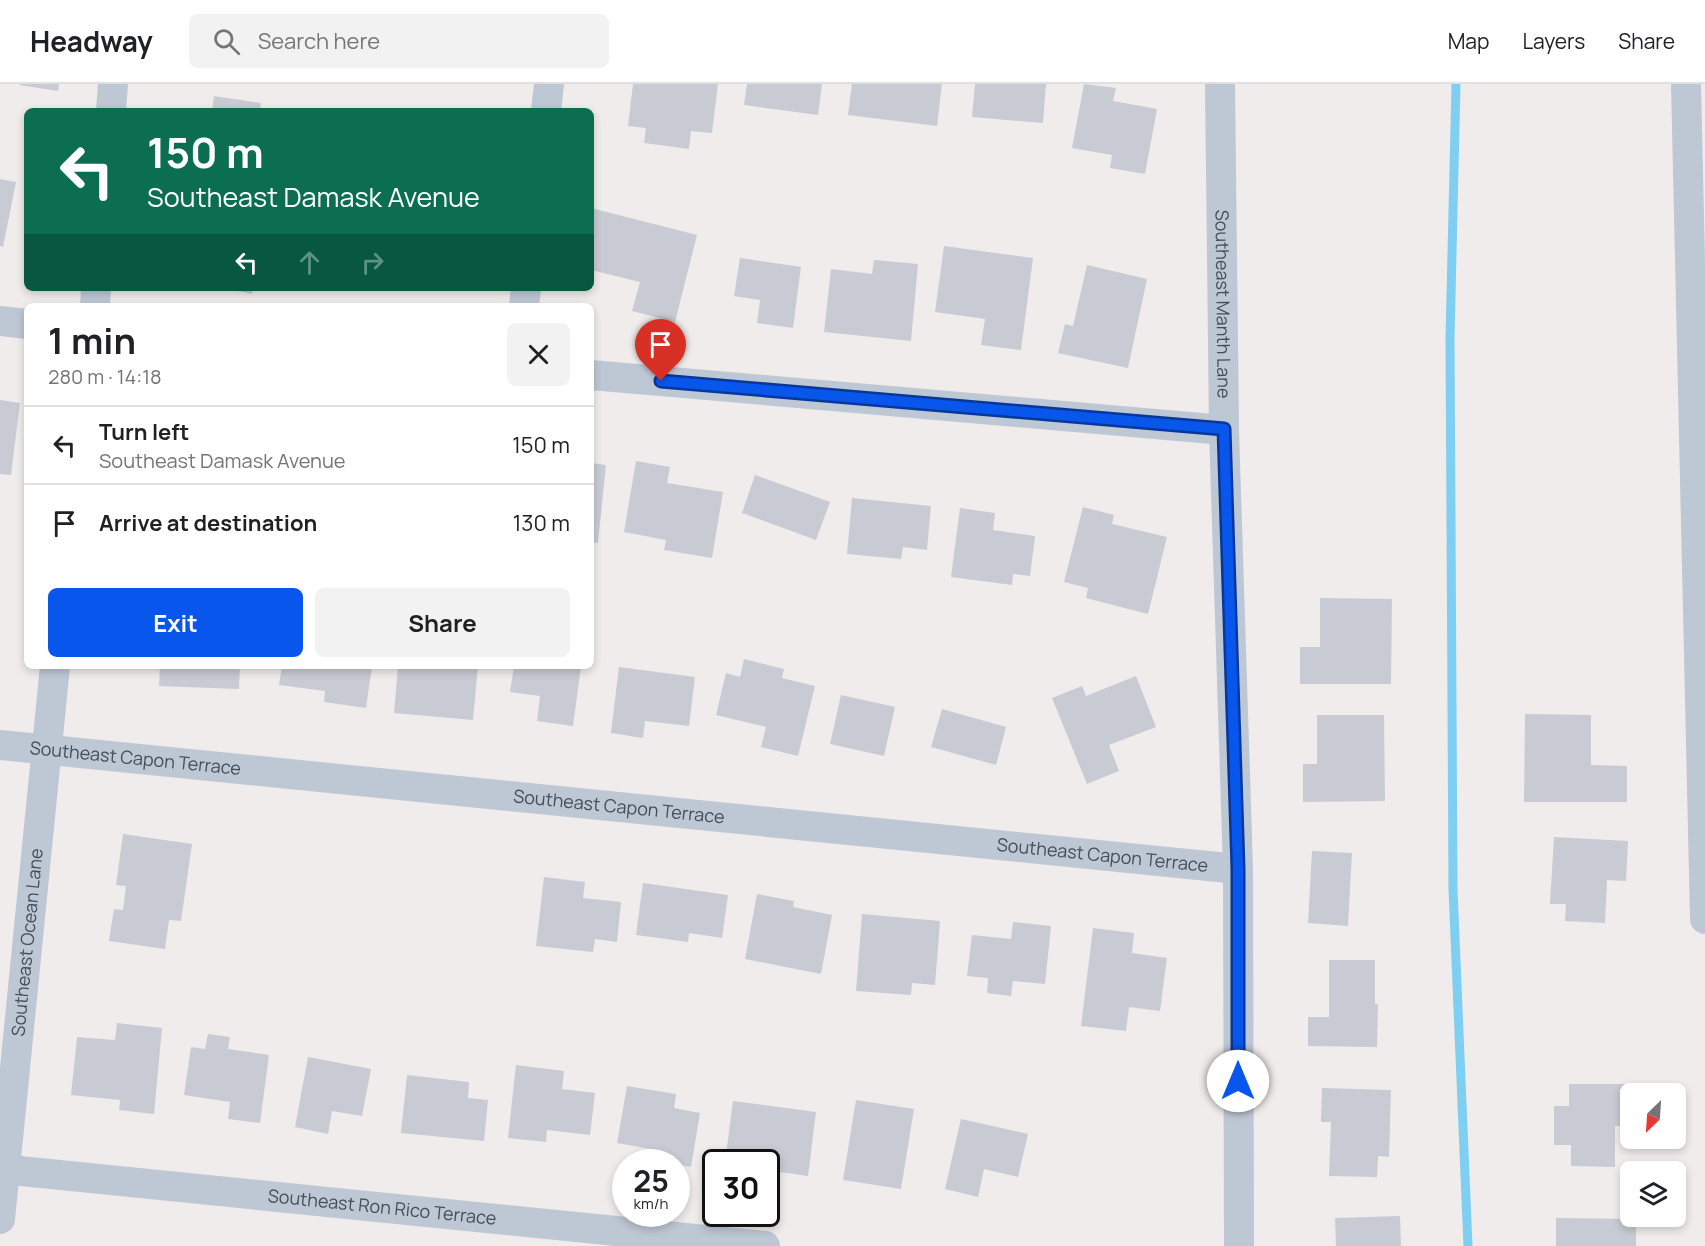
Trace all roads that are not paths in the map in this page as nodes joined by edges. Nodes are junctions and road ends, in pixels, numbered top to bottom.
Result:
1 (113, 84) edge
2 (549, 84) edge
3 (1221, 84) edge
4 (1686, 84) edge
5 (111, 108) edge
6 (546, 108) edge
7 (0, 321) edge
8 (24, 324) edge
9 (594, 375) edge
10 (1224, 429) junction
11 (55, 669) edge
12 (0, 745) edge
13 (46, 751) junction
14 (1238, 869) junction
15 (1705, 919) edge
16 (2, 1169) edge
17 (0, 1219) edge
18 (765, 1246) edge
19 (1239, 1246) edge

1 - 5 street
2 - 6 street
3 - 10 street, Southeast Manth Lane
4 - 15 street
7 - 8 street
9 - 10 street
10 - 14 street, Southeast Manth Lane
11 - 13 street, Southeast Ocean Lane
12 - 13 street, Southeast Capon Terrace
13 - 14 street, Southeast Capon Terrace
13 - 16 street, Southeast Ocean Lane
14 - 19 street, Southeast Manth Lane
16 - 17 street, Southeast Ocean Lane
16 - 18 street, Southeast Ron Rico Terrace

